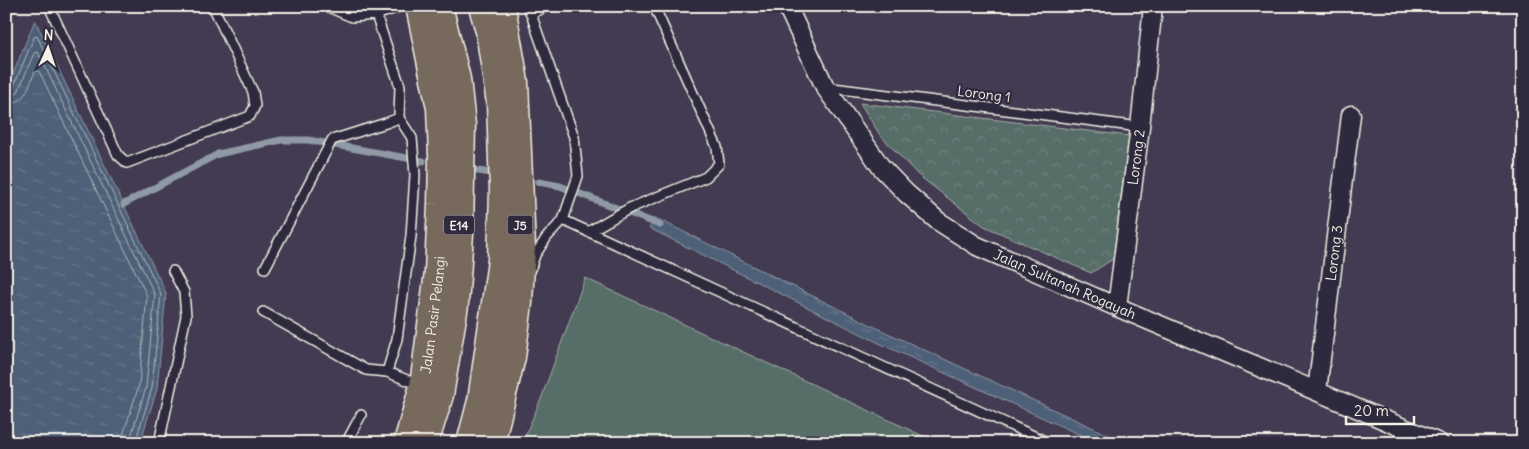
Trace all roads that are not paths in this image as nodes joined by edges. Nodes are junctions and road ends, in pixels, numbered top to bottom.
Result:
1 (49, 6) edge
2 (213, 6) edge
3 (326, 6) edge
4 (401, 6) edge
5 (420, 6) edge
6 (438, 6) edge
7 (483, 6) edge
8 (501, 6) edge
9 (547, 6) edge
10 (654, 6) edge
11 (787, 6) edge
12 (1153, 6) edge
13 (529, 10) edge
14 (376, 15) junction
15 (825, 87) junction
16 (1351, 114) dead end
17 (399, 118) junction
18 (1140, 127) junction
19 (563, 220) junction
20 (588, 232) junction
21 (265, 268) dead end
22 (172, 271) dead end
23 (518, 303) junction
24 (1117, 307) junction
25 (262, 312) dead end
26 (386, 372) junction
27 (424, 386) junction
28 (1317, 391) junction
29 (361, 415) dead end
30 (159, 443) edge
31 (346, 443) edge
32 (408, 443) edge
33 (424, 443) edge
34 (471, 443) edge
35 (490, 443) edge
36 (1049, 443) edge
37 (1439, 443) edge

1 - 2 lane
3 - 14 lane
4 - 14 lane
5 - 27 main road, Jalan Pasir Pelangi
6 - 33 main road, E14
7 - 34 main road
8 - 23 main road, J5
9 - 13 lane
10 - 20 lane
11 - 15 street, Jalan Sultanah Rogayah
12 - 18 street, Lorong 2
13 - 19 lane
14 - 17 lane
15 - 18 lane, Lorong 1
15 - 24 street, Jalan Sultanah Rogayah
16 - 28 street, Lorong 3
17 - 21 lane
17 - 26 lane
18 - 24 street, Lorong 2
19 - 20 lane
19 - 23 lane
20 - 36 lane
22 - 30 lane
23 - 35 main road, J5
24 - 28 street, Jalan Sultanah Rogayah
25 - 26 lane
26 - 27 lane
27 - 32 main road, Jalan Pasir Pelangi
28 - 37 street, Jalan Sultanah Rogayah
29 - 31 lane

